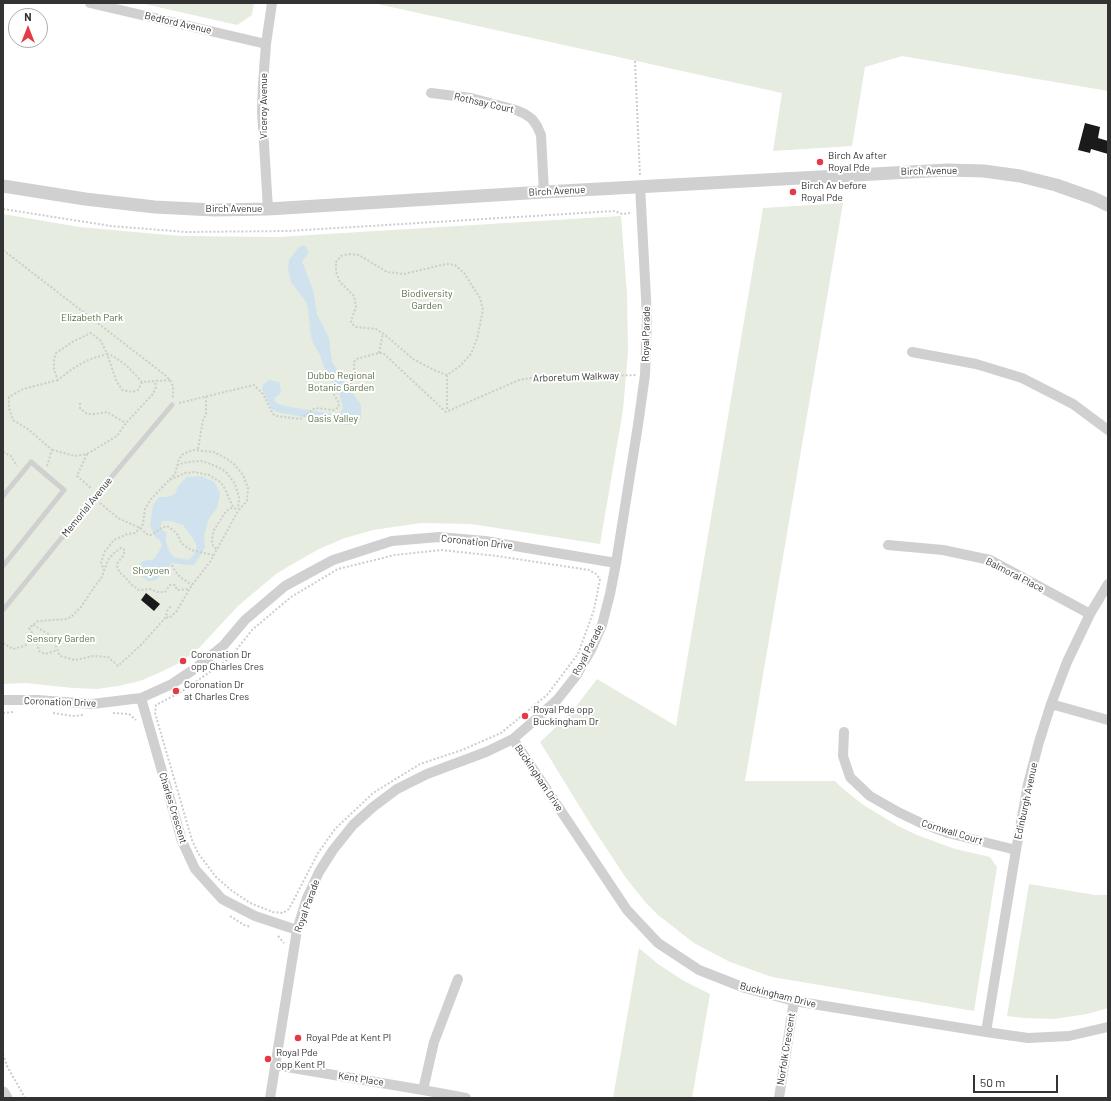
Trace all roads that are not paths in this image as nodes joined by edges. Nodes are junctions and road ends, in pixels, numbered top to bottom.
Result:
1 (90, 3) edge
2 (272, 3) edge
3 (266, 44) junction
4 (431, 93) dead end
5 (3, 186) edge
6 (640, 186) junction
7 (544, 192) junction
8 (1108, 205) edge
9 (268, 209) junction
10 (912, 352) dead end
11 (172, 405) road end
12 (1108, 430) edge
13 (3, 496) edge
14 (888, 545) dead end
15 (616, 563) junction
16 (3, 566) edge
17 (1108, 584) edge
18 (3, 610) edge
19 (1090, 614) junction
20 (141, 698) junction
21 (3, 700) edge
22 (1051, 704) junction
23 (1108, 720) edge
24 (844, 732) dead end
25 (513, 739) junction
26 (1016, 850) junction
27 (297, 930) junction
28 (458, 978) dead end
29 (794, 1001) junction
30 (1108, 1027) edge
31 (986, 1032) junction
32 (276, 1065) junction
33 (423, 1090) junction
34 (3, 1093) edge
35 (6, 1098) edge
36 (270, 1098) edge
37 (466, 1098) edge
38 (778, 1098) edge

1 - 3 street, Bedford Avenue
2 - 3 street, Viceroy Avenue
3 - 9 street, Viceroy Avenue
4 - 7 street, Rothsay Court
5 - 9 street, Birch Avenue
6 - 7 street, Birch Avenue
6 - 8 street, Birch Avenue
6 - 15 street, Royal Parade
7 - 9 street, Birch Avenue
10 - 12 street
11 - 18 lane, Memorial Avenue
13 - 16 lane
14 - 19 street, Balmoral Place
15 - 20 street, Coronation Drive
15 - 25 street, Royal Parade
17 - 19 street, Edinburgh Avenue
19 - 22 street, Edinburgh Avenue
20 - 21 street, Coronation Drive
20 - 27 street, Charles Crescent
22 - 23 street
22 - 26 street, Edinburgh Avenue
24 - 26 street, Cornwall Court
25 - 27 street, Royal Parade
25 - 29 street, Buckingham Drive
26 - 31 street, Edinburgh Avenue
27 - 32 street, Royal Parade
28 - 33 street
29 - 31 street, Buckingham Drive
29 - 38 street, Norfolk Crescent
30 - 31 street, Buckingham Drive
32 - 33 street, Kent Place
32 - 36 street, Royal Parade
33 - 37 street, Kent Place
34 - 35 street

